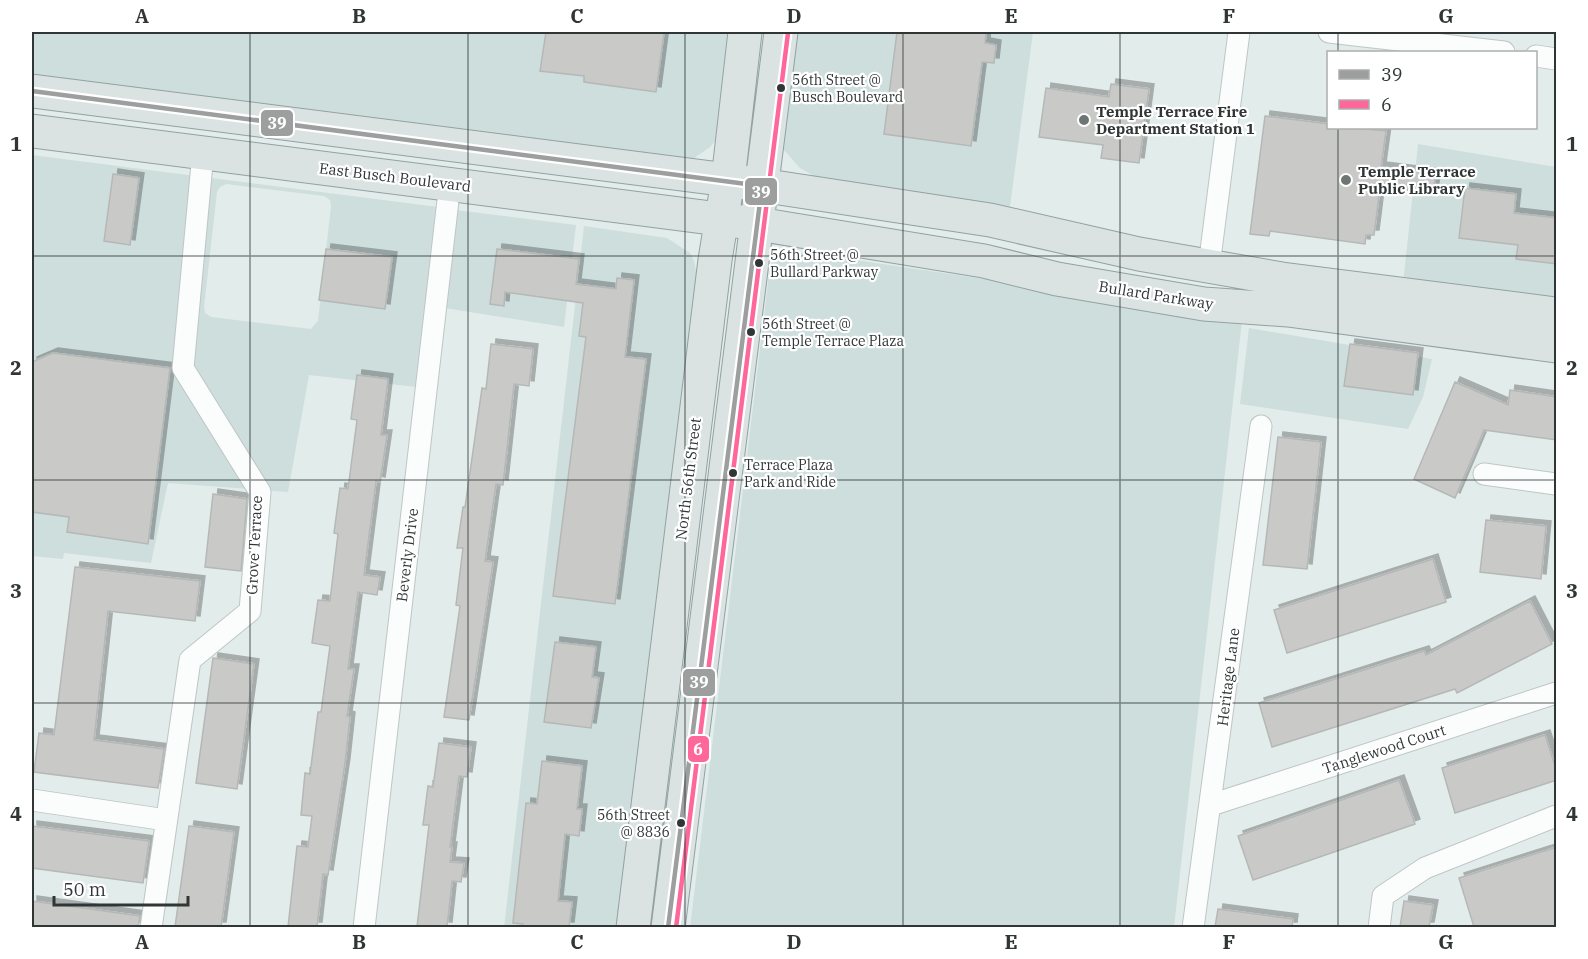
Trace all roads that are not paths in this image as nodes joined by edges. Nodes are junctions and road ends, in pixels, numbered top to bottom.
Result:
1 (745, 32) edge
2 (781, 32) edge
3 (1239, 32) edge
4 (1329, 32) edge
5 (1495, 51) edge
6 (1537, 56) edge
7 (1557, 59) edge
8 (32, 91) edge
9 (128, 103) junction
10 (32, 116) edge
11 (32, 131) edge
12 (203, 153) junction
13 (728, 180) junction
14 (450, 183) junction
15 (762, 186) junction
16 (721, 219) junction
17 (758, 224) junction
18 (1209, 266) junction
19 (1557, 314) edge
20 (1557, 346) edge
21 (1261, 426) dead end
22 (1484, 474) dead end
23 (1557, 484) edge
24 (679, 553) junction
25 (1557, 693) edge
26 (693, 729) junction
27 (32, 800) edge
28 (1211, 805) junction
29 (1557, 816) edge
30 (166, 820) junction
31 (644, 841) junction
32 (151, 927) edge
33 (364, 927) edge
34 (633, 927) edge
35 (651, 927) edge
36 (668, 927) edge
37 (1193, 927) edge
38 (1378, 927) edge

1 - 13 main road, North 56th Street
2 - 15 main road
3 - 18 street
4 - 5 street
6 - 7 street
8 - 9 main road
9 - 10 main road
9 - 13 main road
11 - 12 main road, East Busch Boulevard
12 - 14 main road, East Busch Boulevard
12 - 30 street, Grove Terrace
13 - 15 main road
13 - 16 main road, North 56th Street
14 - 16 main road, East Busch Boulevard
14 - 33 street, Beverly Drive
15 - 17 main road
15 - 18 main road
16 - 17 main road, East Busch Boulevard
16 - 24 main road, North 56th Street
17 - 20 main road, Bullard Parkway
17 - 26 main road
18 - 19 main road
21 - 28 street, Heritage Lane
22 - 23 street
24 - 26 main road
24 - 31 main road, North 56th Street
25 - 28 street, Tanglewood Court
26 - 36 main road
27 - 30 street
28 - 37 street, Heritage Lane
29 - 38 street
30 - 32 street, Grove Terrace
31 - 34 main road, North 56th Street
31 - 35 main road

